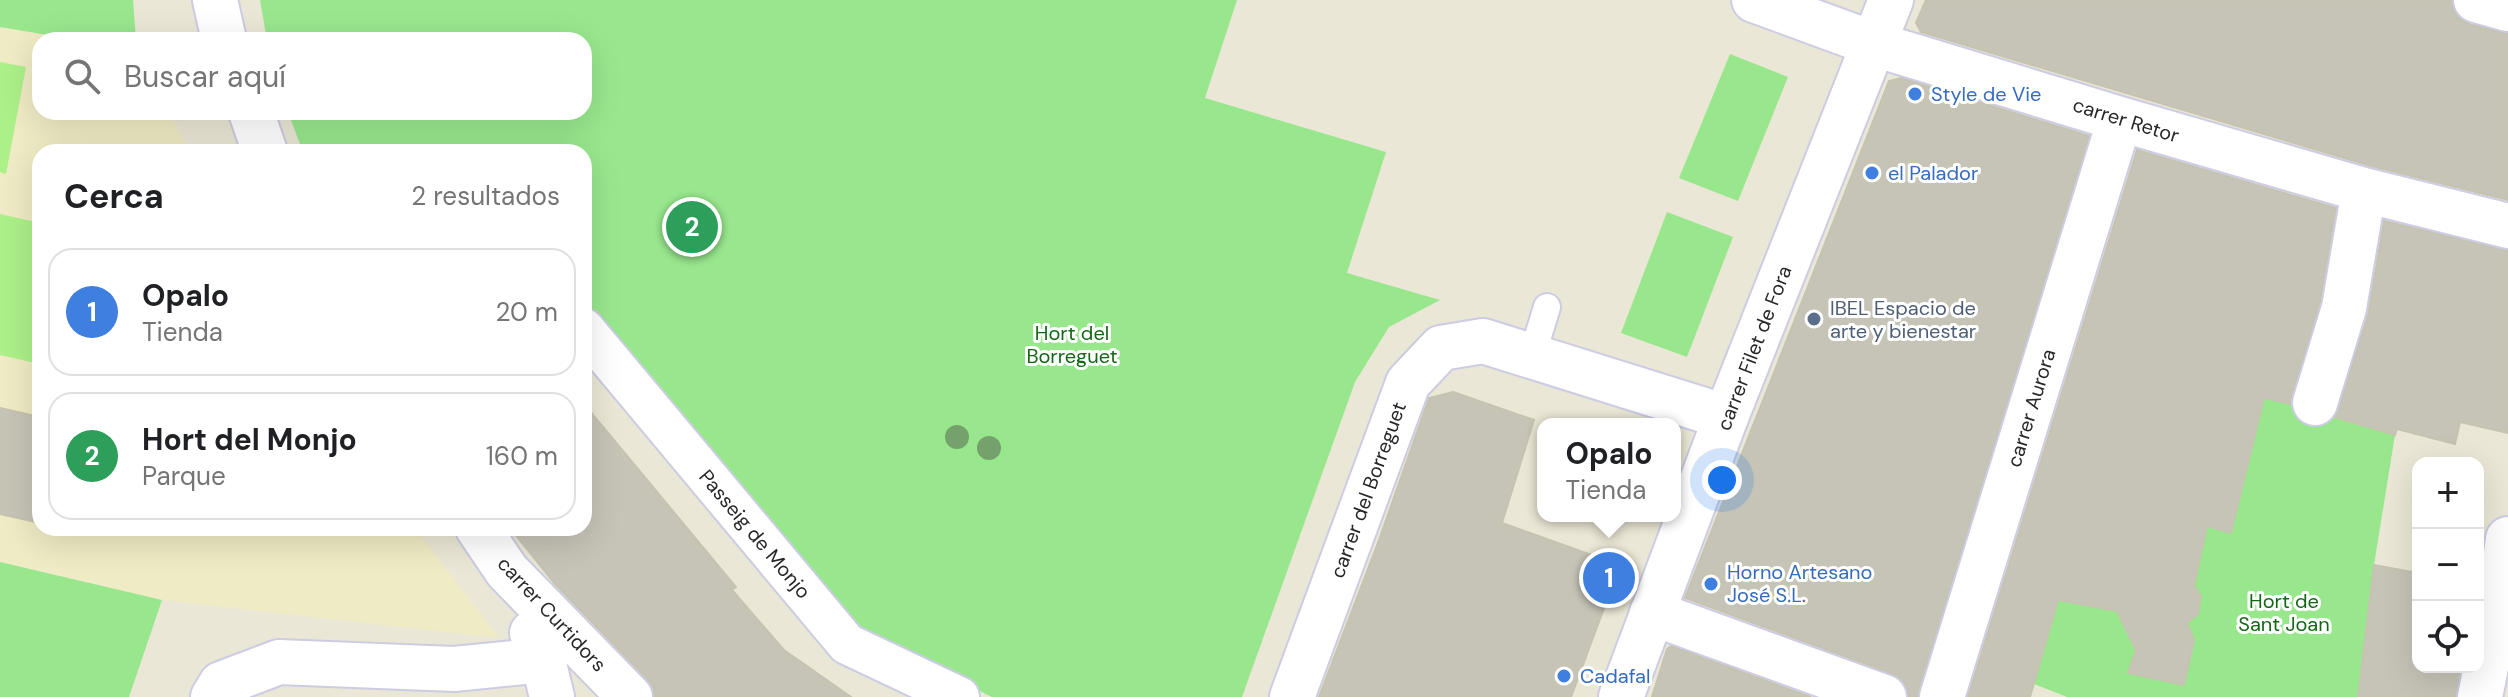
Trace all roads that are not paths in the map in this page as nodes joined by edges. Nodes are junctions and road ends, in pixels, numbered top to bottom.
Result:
1 (215, 0) edge
2 (1754, 0) edge
3 (1891, 0) edge
4 (2476, 0) edge
5 (2508, 9) edge
6 (222, 32) edge
7 (1874, 44) junction
8 (2120, 119) junction
9 (254, 120) edge
10 (262, 144) edge
11 (2364, 190) junction
12 (2508, 226) edge
13 (1547, 307) dead end
14 (592, 339) edge
15 (1532, 356) junction
16 (2315, 403) dead end
17 (1726, 417) junction
18 (483, 536) edge
19 (2508, 539) edge
20 (507, 571) junction
21 (2504, 594) edge
22 (1652, 613) junction
23 (548, 679) edge
24 (213, 697) edge
25 (630, 697) edge
26 (959, 697) edge
27 (1292, 697) edge
28 (1621, 697) edge
29 (1884, 697) edge
30 (1942, 697) edge
31 (2480, 697) edge

1 - 6 street
2 - 7 street, carrer Retor
3 - 7 street, carrer Filet de Fora
4 - 5 street
7 - 8 street, carrer Retor
7 - 17 street, carrer Filet de Fora
8 - 11 street, carrer Retor
8 - 30 street, carrer Aurora
9 - 10 street
11 - 12 street, carrer Retor
11 - 16 street
13 - 15 lane
14 - 26 street, Passeig de Monjo
15 - 17 street, carrer del Borreguet
15 - 27 street, carrer del Borreguet
17 - 22 street, carrer Filet de Fora
18 - 20 street, carrer Curtidors
19 - 21 street
20 - 23 street
20 - 25 street, carrer Curtidors
21 - 31 street
22 - 28 street, carrer Filet de Fora
22 - 29 street
23 - 24 street

